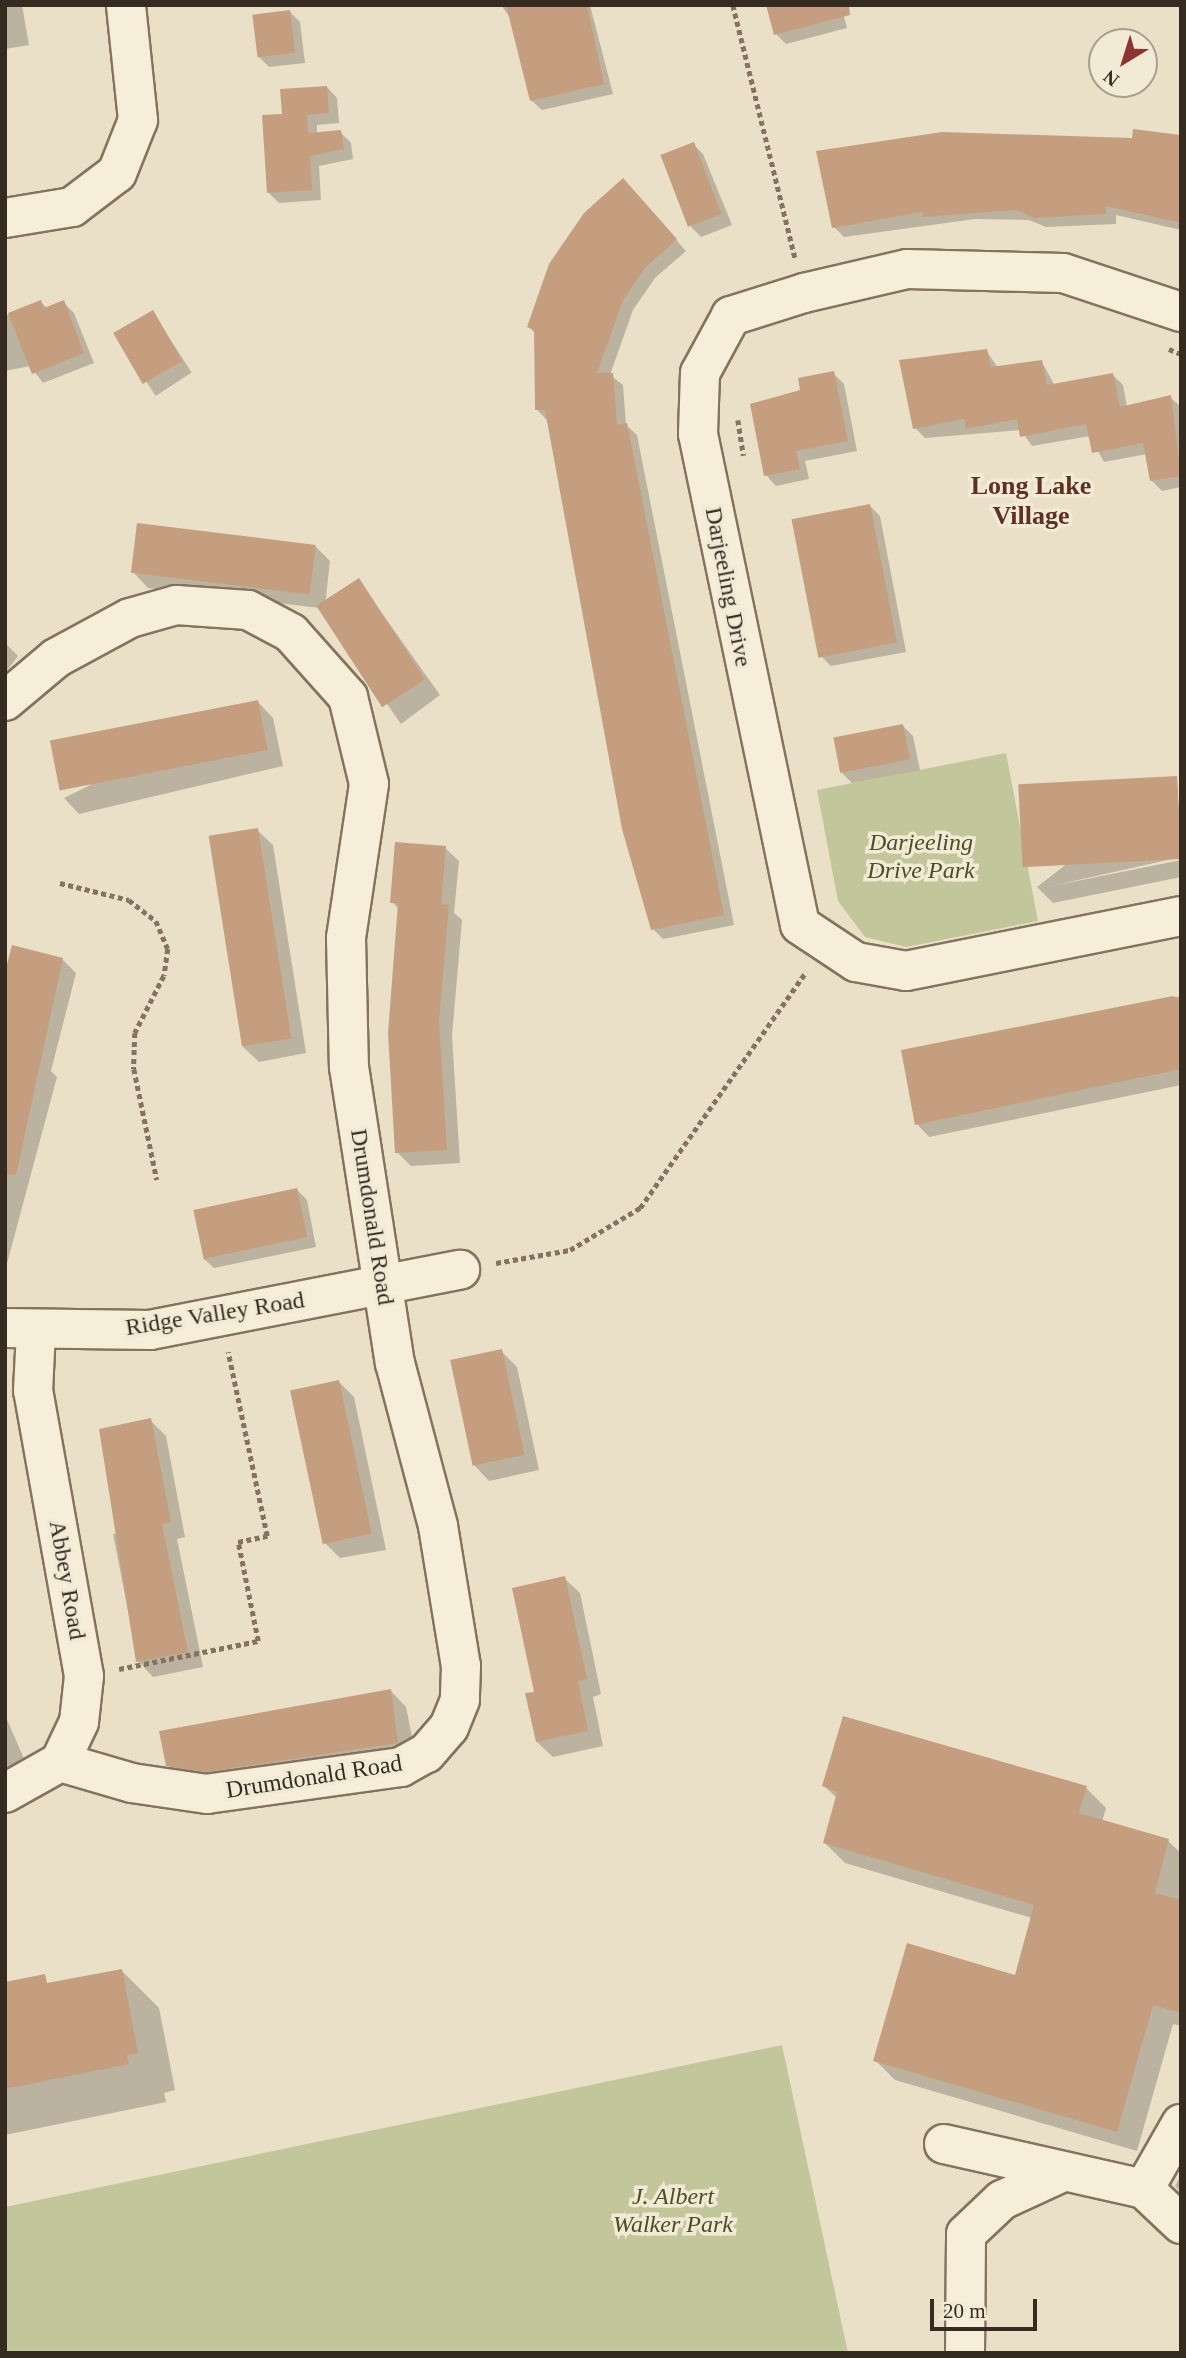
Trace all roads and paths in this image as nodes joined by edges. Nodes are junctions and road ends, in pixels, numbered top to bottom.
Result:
1 (126, 5) edge
2 (733, 5) edge
3 (5, 218) edge
4 (804, 293) junction
5 (1181, 312) edge
6 (1157, 344) dead end
7 (1181, 354) edge
8 (737, 416) dead end
9 (745, 464) dead end
10 (5, 701) edge
11 (60, 883) dead end
12 (1181, 916) edge
13 (824, 947) junction
14 (158, 1180) dead end
15 (460, 1270) joint
16 (382, 1285) junction
17 (220, 1316) junction
18 (21, 1329) edge
19 (84, 1676) junction
20 (60, 1762) junction
21 (5, 1793) edge
22 (1181, 2124) edge
23 (944, 2144) dead end
24 (1063, 2172) junction
25 (1144, 2189) junction
26 (1181, 2224) edge
27 (965, 2353) edge

1 - 3 street
2 - 4 path
4 - 5 street, Darjeeling Drive
4 - 13 street, Darjeeling Drive
6 - 7 path
8 - 9 path
10 - 16 street, Drumdonald Road
11 - 14 path
12 - 13 street, Darjeeling Drive
13 - 15 path
15 - 16 street, Ridge Valley Road
16 - 17 street, Ridge Valley Road
16 - 20 street, Drumdonald Road
17 - 18 street, Ridge Valley Road
17 - 19 path
18 - 19 street, Abbey Road
19 - 20 street, Abbey Road
20 - 21 street
22 - 25 street
23 - 24 street
24 - 25 street
24 - 27 street
25 - 26 street

